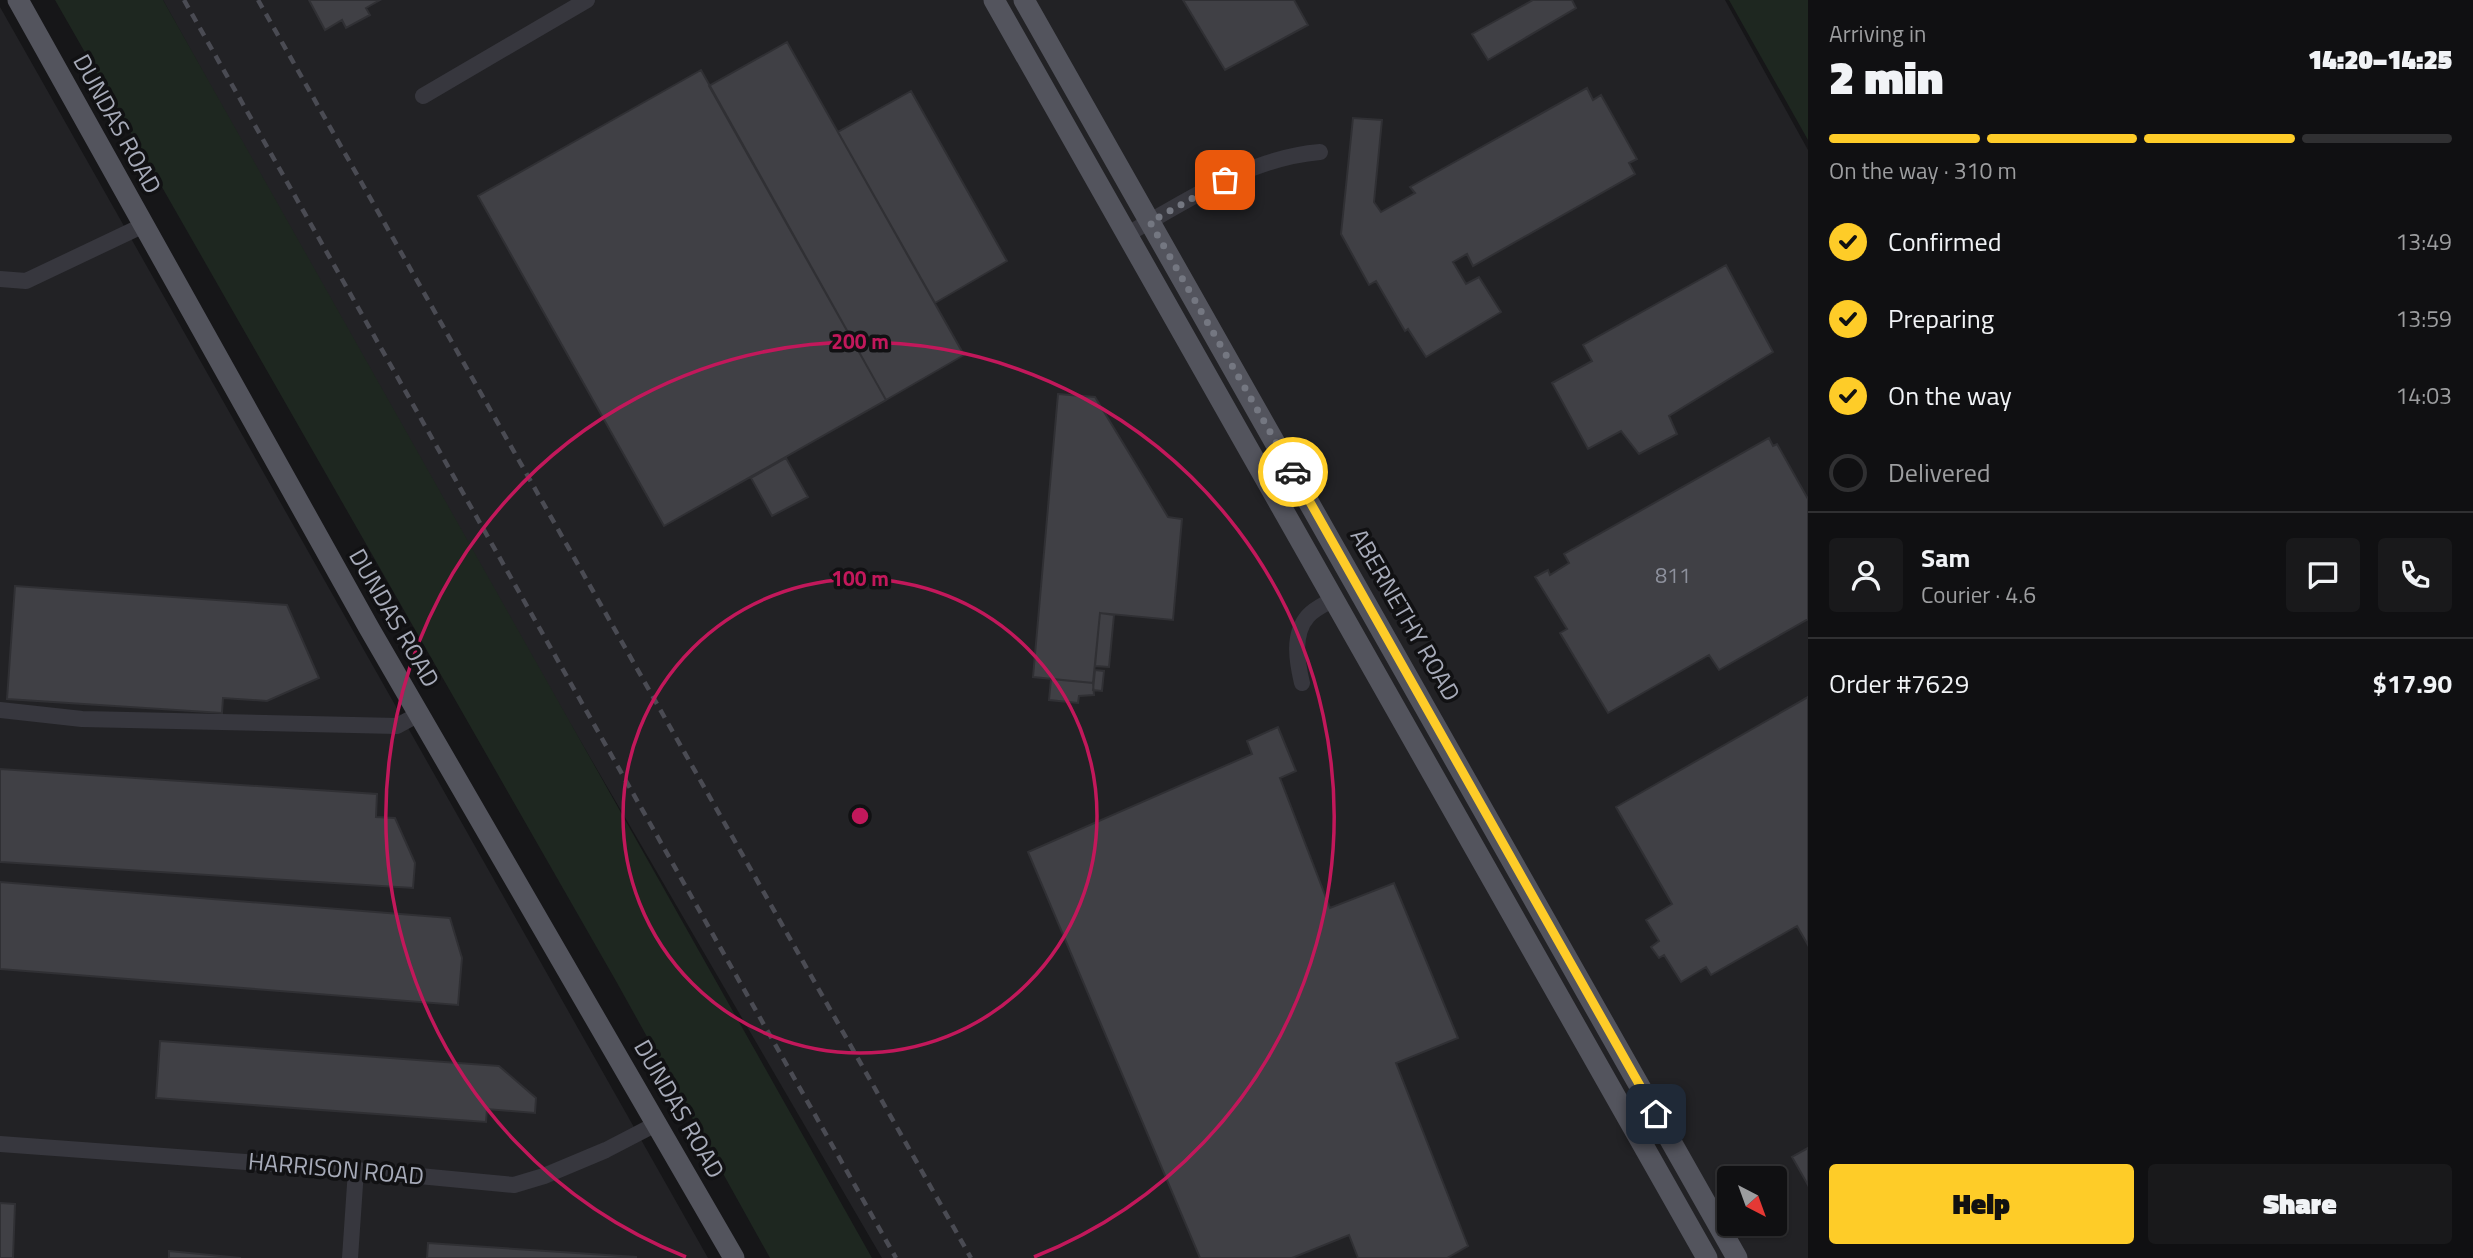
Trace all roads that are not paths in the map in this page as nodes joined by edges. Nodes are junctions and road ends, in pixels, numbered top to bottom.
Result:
1 (18, 0) edge
2 (587, 0) edge
3 (994, 0) edge
4 (1024, 0) edge
5 (423, 96) dead end
6 (1320, 152) dead end
7 (1150, 222) junction
8 (144, 225) junction
9 (1126, 235) junction
10 (0, 279) edge
11 (1332, 600) junction
12 (1383, 630) junction
13 (1357, 643) junction
14 (1302, 683) dead end
15 (0, 710) edge
16 (419, 714) junction
17 (658, 1122) junction
18 (1670, 1138) junction
19 (0, 1144) edge
20 (1646, 1151) junction
21 (356, 1170) junction
22 (350, 1258) edge
23 (734, 1258) edge
24 (1707, 1258) edge
25 (1738, 1258) edge

1 - 8 main road, DUNDAS ROAD
2 - 5 street
3 - 9 main road
4 - 7 main road, ABERNETHY ROAD
6 - 7 street
7 - 9 street
7 - 12 main road, ABERNETHY ROAD
8 - 10 street
8 - 16 main road, DUNDAS ROAD
9 - 11 main road
11 - 13 main road
11 - 14 street
12 - 13 main road
12 - 18 main road, ABERNETHY ROAD
13 - 20 main road
15 - 16 street
16 - 17 main road, DUNDAS ROAD
17 - 21 street, HARRISON ROAD
17 - 23 main road, DUNDAS ROAD
18 - 20 main road
18 - 25 main road, ABERNETHY ROAD
19 - 21 street, HARRISON ROAD
20 - 24 main road
21 - 22 street

